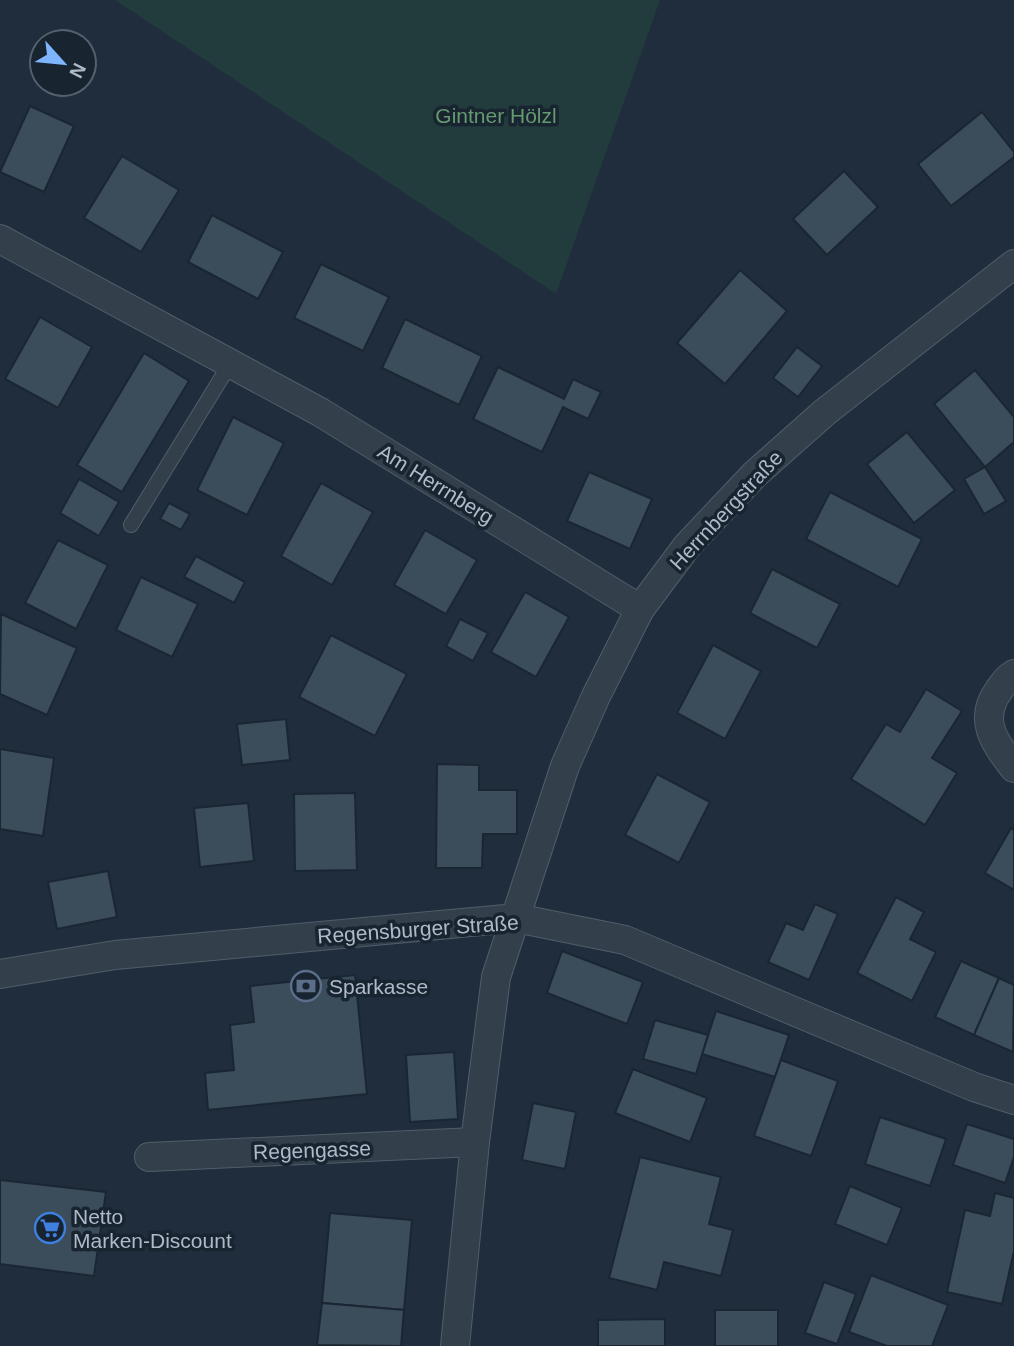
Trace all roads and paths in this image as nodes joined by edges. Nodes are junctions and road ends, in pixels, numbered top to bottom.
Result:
1 (0, 239) edge
2 (1014, 264) edge
3 (230, 364) junction
4 (131, 525) dead end
5 (640, 609) junction
6 (1014, 674) edge
7 (1014, 768) edge
8 (516, 918) junction
9 (0, 974) edge
10 (1014, 1100) edge
11 (475, 1142) junction
12 (149, 1157) dead end
13 (455, 1346) edge

1 - 3 street, Am Herrnberg
2 - 5 street, Herrnbergstraße
3 - 4 lane
3 - 5 street, Am Herrnberg
5 - 8 street, Herrnbergstraße
6 - 7 street
8 - 9 street, Regensburger Straße
8 - 10 street, Regensburger Straße
8 - 11 street
11 - 12 street, Regengasse
11 - 13 street

